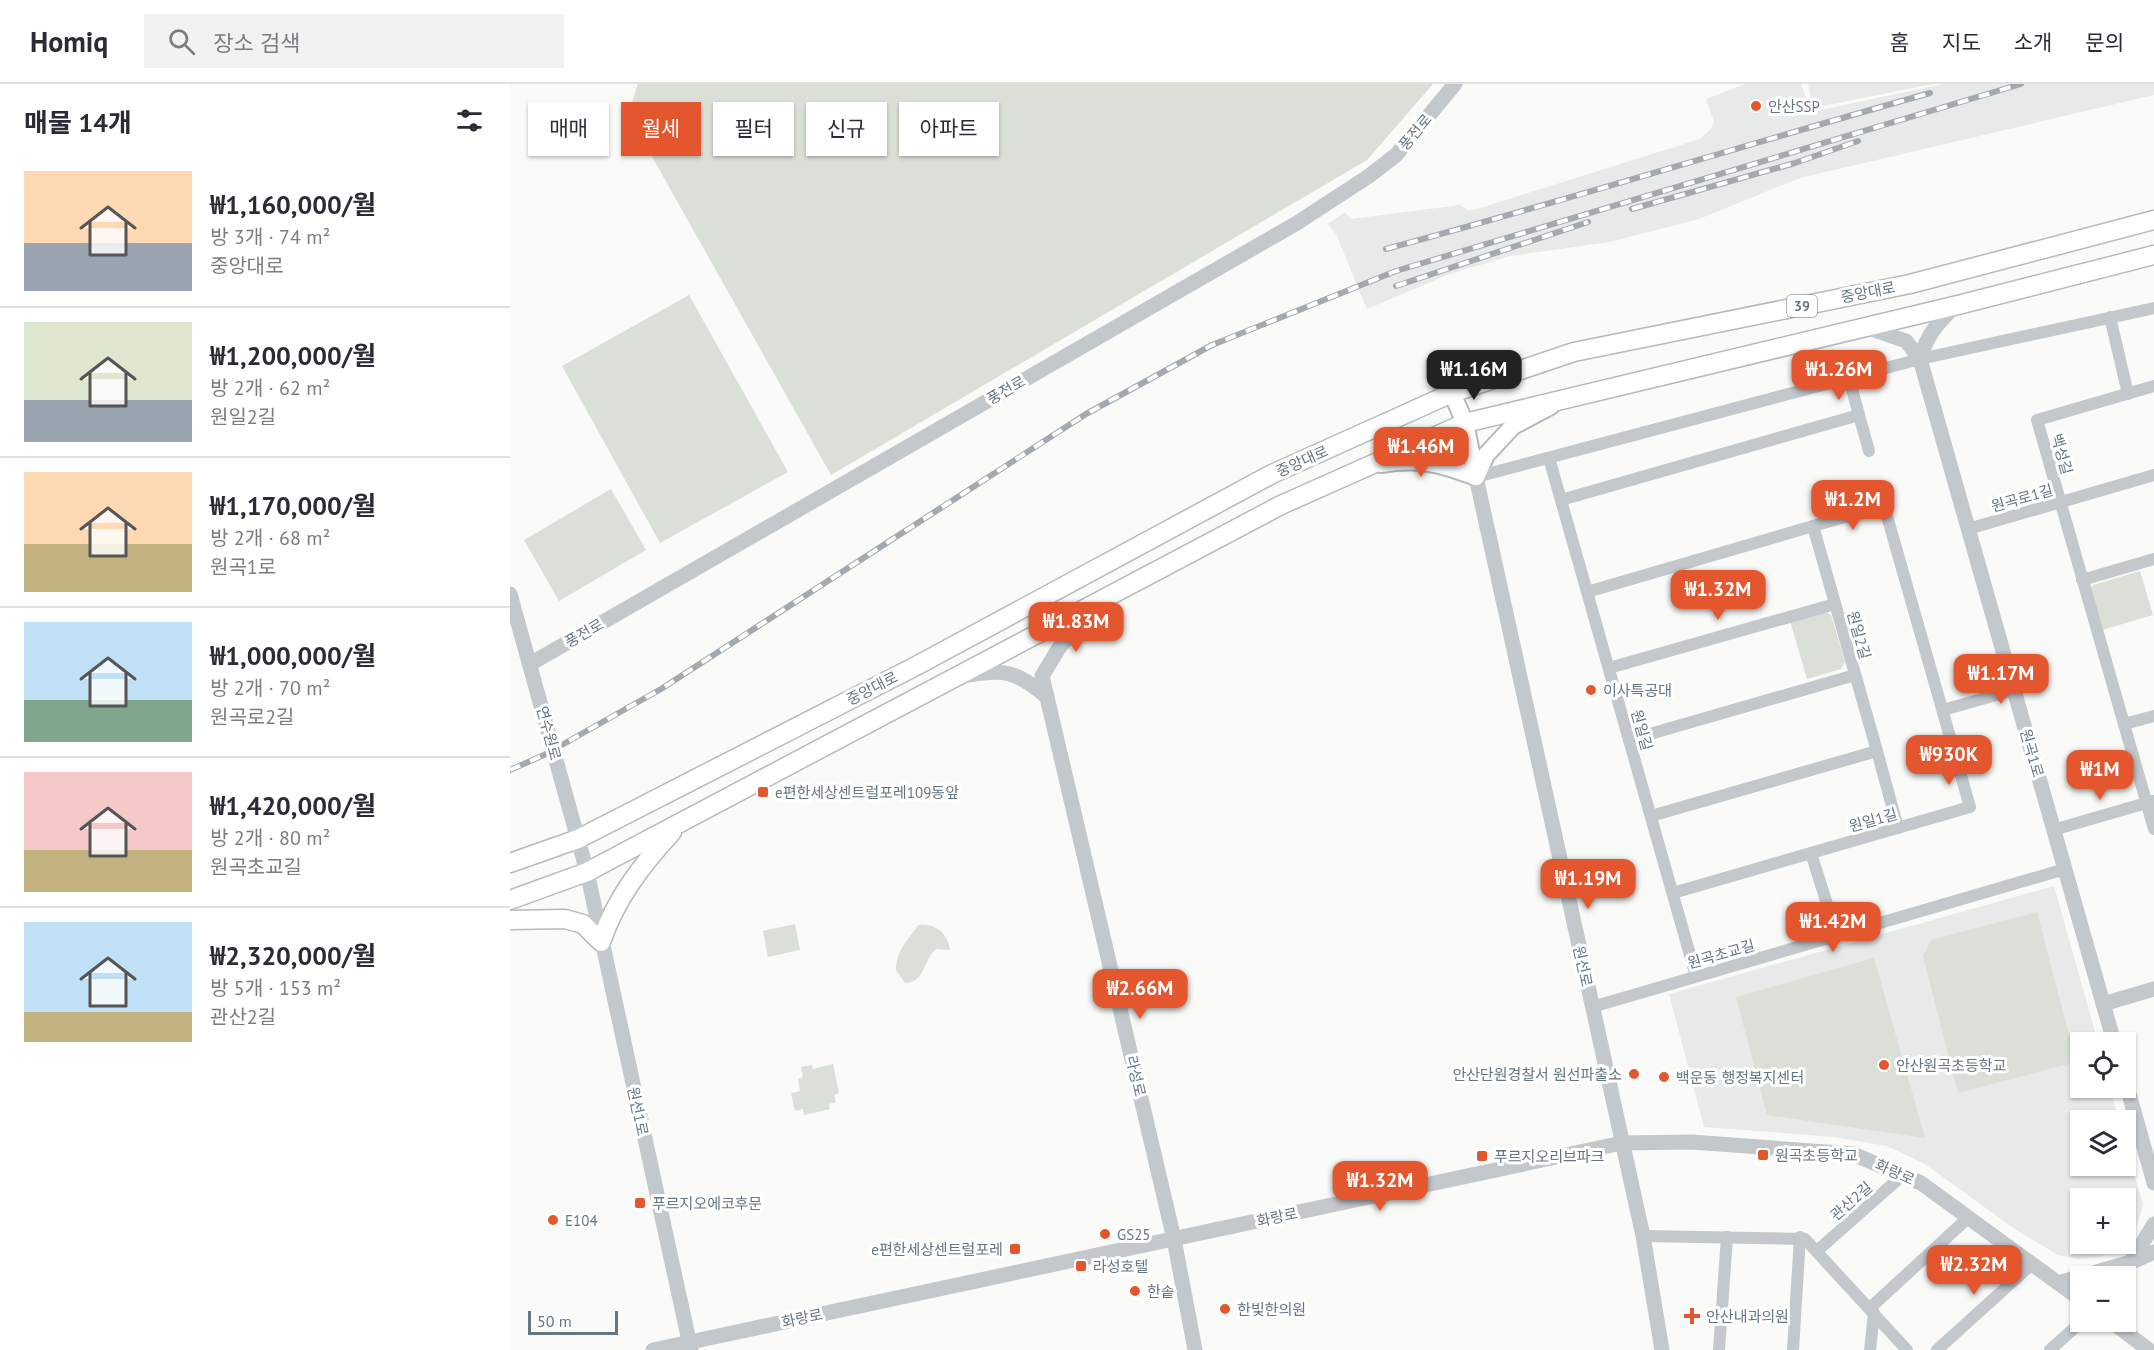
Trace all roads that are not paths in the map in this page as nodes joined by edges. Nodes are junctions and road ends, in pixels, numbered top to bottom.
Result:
1 (1455, 84) edge
2 (2154, 220) edge
3 (2154, 255) edge
4 (1958, 305) junction
5 (2154, 308) edge
6 (2110, 317) junction
7 (1864, 327) junction
8 (1920, 359) junction
9 (1849, 378) junction
10 (2154, 386) edge
11 (1452, 393) junction
12 (2128, 393) junction
13 (1564, 398) junction
14 (1859, 416) junction
15 (1466, 423) junction
16 (1869, 452) dead end
17 (1549, 458) junction
18 (1368, 466) junction
19 (2154, 475) edge
20 (1476, 477) junction
21 (1880, 488) dead end
22 (1561, 500) junction
23 (2060, 502) junction
24 (1885, 506) junction
25 (1813, 526) junction
26 (1968, 529) junction
27 (2154, 559) edge
28 (2082, 580) junction
29 (1587, 592) junction
30 (510, 594) edge
31 (1835, 604) junction
32 (1093, 606) junction
33 (530, 664) junction
34 (1609, 668) junction
35 (1855, 675) junction
36 (957, 677) junction
37 (2014, 690) junction
38 (1047, 697) junction
39 (1943, 710) junction
40 (2154, 716) edge
41 (2124, 724) junction
42 (1629, 740) junction
43 (1877, 751) junction
44 (2150, 802) edge
45 (1651, 816) junction
46 (680, 823) junction
47 (1898, 828) junction
48 (2154, 829) edge
49 (2054, 830) junction
50 (578, 839) junction
51 (1811, 853) junction
52 (510, 863) edge
53 (2065, 869) junction
54 (587, 872) junction
55 (1673, 893) junction
56 (510, 900) edge
57 (510, 920) edge
58 (1837, 936) junction
59 (601, 942) junction
60 (1696, 976) junction
61 (2154, 989) edge
62 (2103, 1004) junction
63 (1593, 1007) junction
64 (2111, 1032) edge
65 (2130, 1098) edge
66 (1622, 1143) junction
67 (1904, 1174) junction
68 (2154, 1183) edge
69 (1969, 1217) junction
70 (2154, 1224) edge
71 (1643, 1236) junction
72 (1727, 1237) junction
73 (1800, 1237) junction
74 (1174, 1239) junction
75 (1818, 1250) junction
76 (2154, 1252) edge
77 (2131, 1262) junction
78 (2032, 1263) junction
79 (2125, 1266) edge
80 (2058, 1283) junction
81 (2070, 1291) edge
82 (1872, 1311) junction
83 (2070, 1332) edge
84 (2125, 1332) edge
85 (690, 1346) edge
86 (653, 1350) edge
87 (1195, 1350) edge
88 (1662, 1350) edge
89 (1719, 1350) edge
90 (1793, 1350) edge
91 (1870, 1350) edge
92 (1906, 1350) edge
93 (1937, 1350) edge
94 (2050, 1350) edge
95 (2149, 1350) edge

1 - 33 street, 풍전로
2 - 11 main road, 중앙대로 / 39
3 - 4 main road, 39
4 - 7 main road, 39
4 - 8 street
5 - 6 street
6 - 8 street
6 - 12 street
7 - 8 street
7 - 13 main road, 39
8 - 9 street
8 - 26 street, 원곡1로
9 - 14 street
9 - 17 street
10 - 12 street, 백성길
11 - 15 main road
11 - 50 main road, 중앙대로 / 39
12 - 23 street, 백성길
13 - 15 main road, 39
13 - 20 main road
14 - 16 street
14 - 22 street
15 - 18 main road, 39
15 - 20 main road
17 - 20 street
17 - 22 street, 원일길
18 - 20 main road
18 - 32 main road, 39
19 - 23 street, 원곡로1길
20 - 63 street, 원선로
21 - 24 street, 원일1길
22 - 29 street, 원일길
23 - 26 street, 원곡로1길
23 - 28 street, 백성길
24 - 25 street
24 - 39 street, 원일1길
25 - 29 street
25 - 31 street, 원일2길
26 - 37 street, 원곡1로
27 - 28 street
28 - 41 street, 백성길
29 - 34 street, 원일길
30 - 33 street, 연수원로
31 - 34 street
31 - 35 street, 원일2길
32 - 36 main road, 39
32 - 38 street, 라성로
33 - 50 street, 연수원로
34 - 42 street, 원일길
35 - 42 street
35 - 43 street, 원일2길
36 - 38 street
36 - 46 main road, 39
37 - 39 street
37 - 49 street, 원곡1로
38 - 74 street, 라성로
39 - 47 street, 원일1길
40 - 41 street
41 - 44 street, 백성길
42 - 45 street, 원일길
43 - 45 street
43 - 47 street, 원일2길
44 - 48 street, 백성길
44 - 49 street
45 - 55 street, 원일길
46 - 54 main road, 39
46 - 59 main road
47 - 51 street, 원일1길
49 - 53 street, 원곡1로
50 - 52 main road, 중앙대로 / 39
50 - 54 street, 연수원로
51 - 55 street, 원일1길
51 - 58 street
53 - 58 street, 원곡초교길
53 - 62 street, 원곡1로
54 - 56 main road, 39
54 - 59 street, 원선1로
55 - 60 street, 원일길
57 - 59 main road
58 - 60 street, 원곡초교길
59 - 85 street, 원선1로
60 - 63 street, 원곡초교길
61 - 62 street
62 - 64 street, 원곡1로
63 - 66 street, 원선로
65 - 68 street
66 - 67 street, 화랑로
66 - 71 street, 원선로
66 - 74 street, 화랑로
67 - 69 street, 화랑로
67 - 75 street, 관산2길
69 - 78 street, 화랑로
69 - 82 street
70 - 77 street
71 - 72 street
71 - 88 street, 원선로
72 - 73 street
72 - 89 street
73 - 75 street
73 - 90 street
74 - 85 street, 화랑로
74 - 87 street, 라성로
75 - 82 street
76 - 77 street
77 - 79 street
77 - 80 street
78 - 80 street, 화랑로
78 - 93 street
80 - 81 street, 화랑로
82 - 91 street
82 - 92 street
83 - 94 street
84 - 95 street
85 - 86 street, 화랑로

